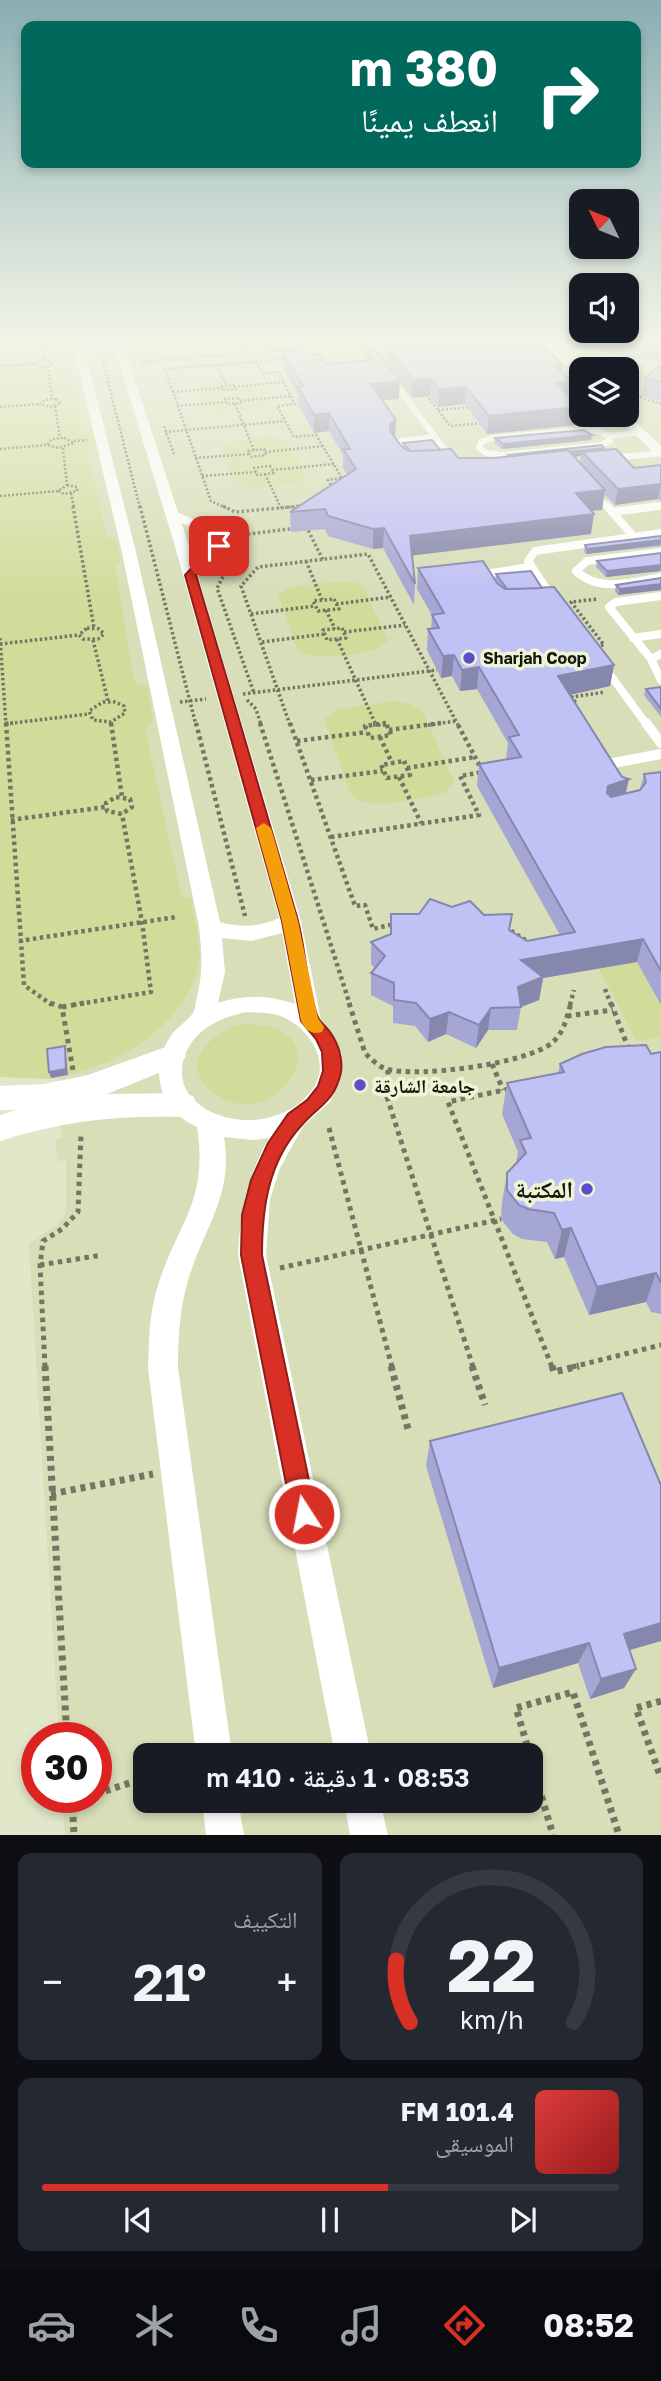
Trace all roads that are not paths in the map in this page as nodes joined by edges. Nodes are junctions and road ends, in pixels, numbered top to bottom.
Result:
1 (97, 425) edge
2 (145, 425) edge
3 (426, 425) edge
4 (635, 427) edge
5 (640, 432) junction
6 (609, 436) junction
7 (435, 437) junction
8 (661, 453) edge
9 (608, 459) edge
10 (405, 462) edge
11 (443, 463) edge
12 (586, 482) edge
13 (661, 506) edge
14 (612, 512) junction
15 (173, 515) junction
16 (661, 533) edge
17 (634, 537) junction
18 (661, 552) edge
19 (530, 567) junction
20 (191, 575) junction
21 (661, 577) edge
22 (490, 584) edge
23 (661, 596) edge
24 (561, 610) edge
25 (661, 634) edge
26 (633, 638) junction
27 (661, 654) edge
28 (598, 658) edge
29 (651, 659) junction
30 (661, 680) edge
31 (661, 743) edge
32 (600, 753) edge
33 (661, 754) edge
34 (608, 764) junction
35 (615, 775) edge
36 (290, 921) junction
37 (210, 927) junction
38 (203, 1018) junction
39 (310, 1021) junction
40 (172, 1056) junction
41 (85, 1097) junction
42 (0, 1098) edge
43 (182, 1105) junction
44 (295, 1119) junction
45 (209, 1124) junction
46 (0, 1128) edge
47 (212, 1743) edge
48 (351, 1743) edge
49 (222, 1813) edge
50 (364, 1813) edge
51 (225, 1835) edge
52 (369, 1835) edge

1 - 37 street
2 - 15 street
3 - 7 lane
4 - 5 street
5 - 6 lane
5 - 8 street
6 - 6 lane
7 - 10 lane
7 - 11 lane
8 - 9 lane
12 - 14 lane
13 - 14 lane
14 - 17 lane
15 - 20 street
15 - 20 lane
16 - 17 lane
17 - 19 lane
18 - 21 lane
19 - 22 lane
19 - 24 lane
20 - 36 street
23 - 26 lane
25 - 26 lane
26 - 29 lane
27 - 29 lane
28 - 31 lane
29 - 30 lane
32 - 34 lane
33 - 34 lane
34 - 35 lane
36 - 37 street
36 - 39 street
37 - 38 street
38 - 39 street
38 - 40 street
39 - 44 street
40 - 41 street
40 - 43 street
41 - 42 street
41 - 43 street
41 - 46 street
43 - 45 street
44 - 45 street
44 - 48 street
45 - 47 street
49 - 51 street
50 - 52 street

